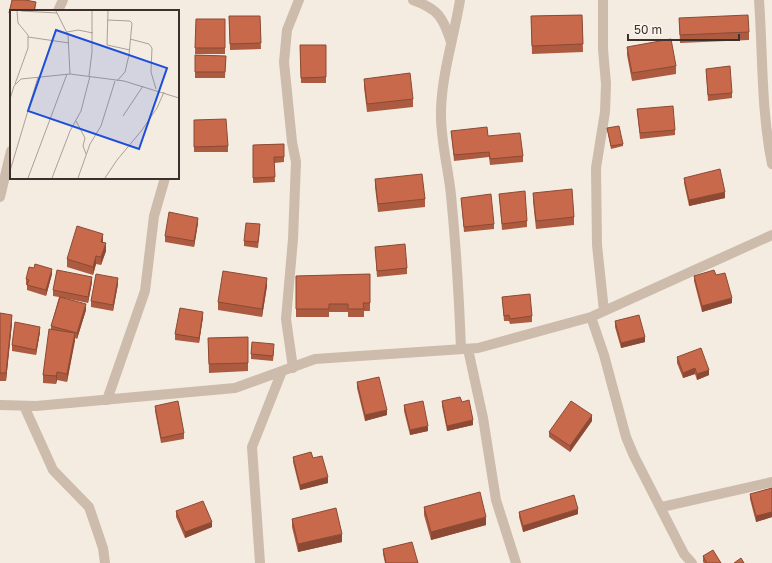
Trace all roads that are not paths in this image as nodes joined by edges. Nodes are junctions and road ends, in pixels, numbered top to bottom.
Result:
1 (63, 0) edge
2 (299, 0) edge
3 (413, 0) edge
4 (460, 0) edge
5 (603, 0) edge
6 (759, 0) edge
7 (58, 10) edge
8 (452, 44) junction
9 (10, 155) edge
10 (772, 164) edge
11 (165, 179) edge
12 (0, 197) edge
13 (772, 235) edge
14 (604, 311) junction
15 (591, 317) junction
16 (465, 349) junction
17 (293, 368) junction
18 (282, 372) junction
19 (108, 400) junction
20 (0, 406) edge
21 (24, 406) junction
22 (772, 482) edge
23 (662, 507) junction
24 (105, 563) edge
25 (260, 563) edge
26 (516, 563) edge
27 (692, 563) edge

1 - 7 street
2 - 17 street
3 - 8 street
4 - 8 street
5 - 14 street
6 - 10 street
8 - 16 street
9 - 12 street
11 - 19 street
13 - 14 street
14 - 15 street
15 - 16 street
15 - 23 street
16 - 17 street
16 - 26 street
17 - 18 street
18 - 19 street
18 - 25 street
19 - 21 street
20 - 21 street
21 - 24 street
22 - 23 street
23 - 27 street

